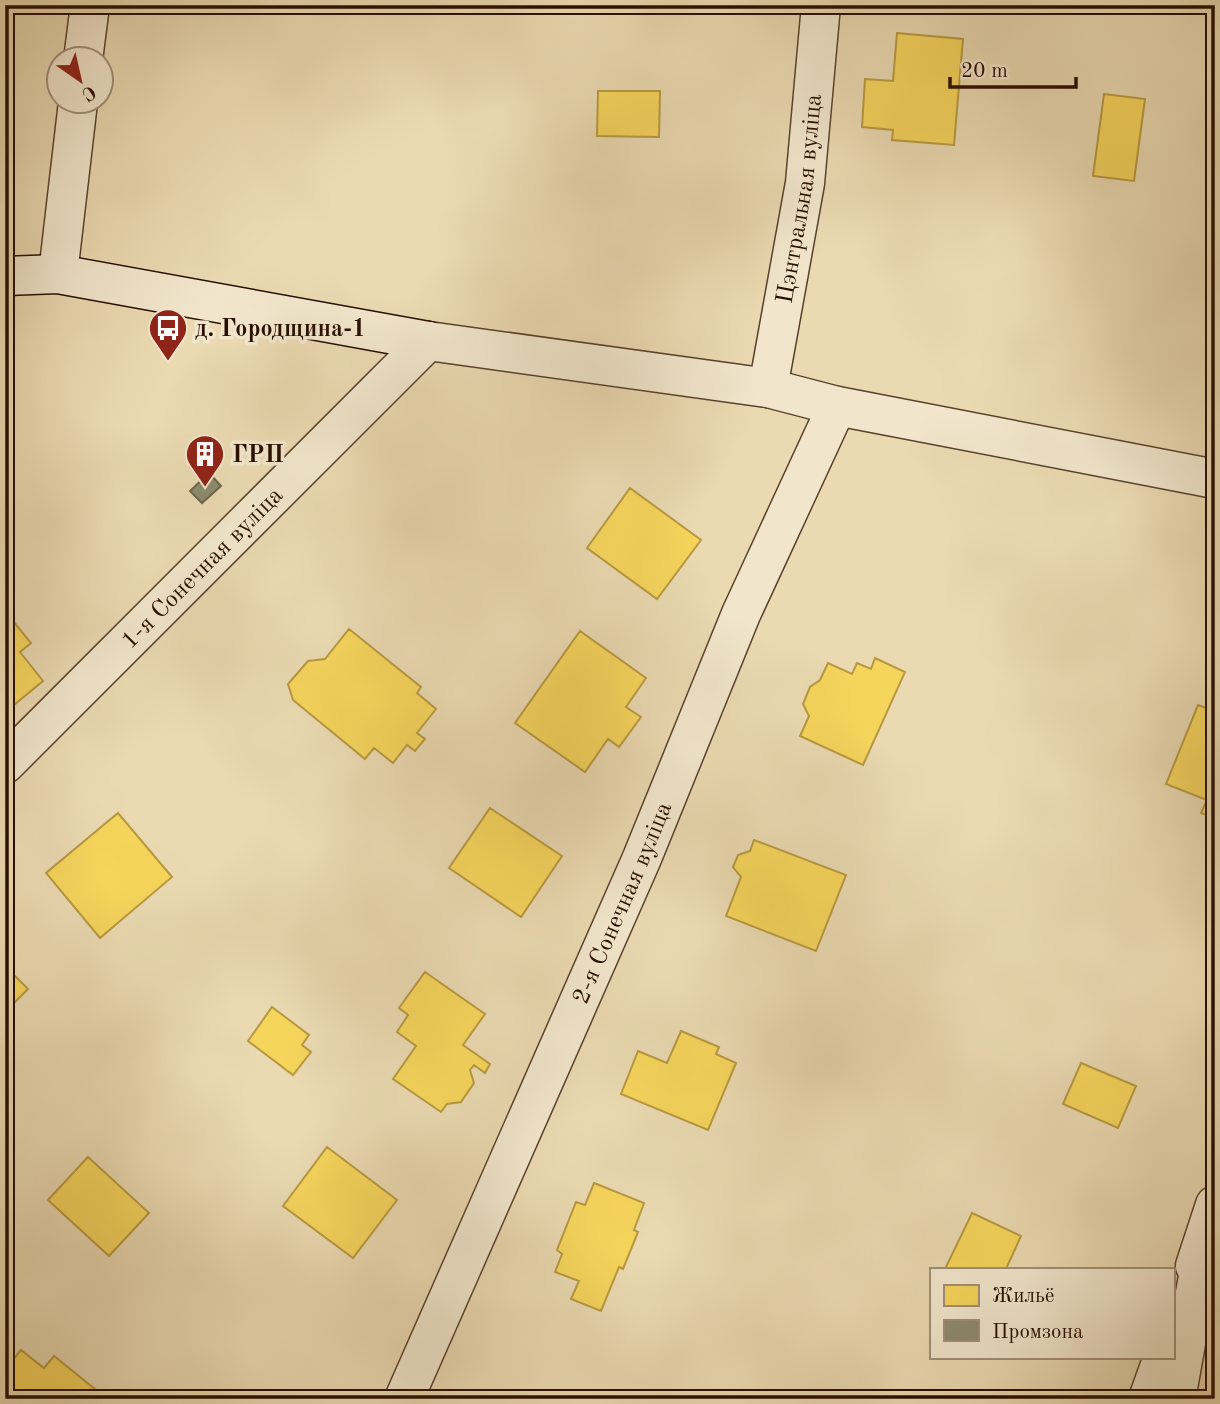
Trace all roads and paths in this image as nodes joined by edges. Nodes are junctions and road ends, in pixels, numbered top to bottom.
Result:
1 (90, 5) edge
2 (821, 5) edge
3 (85, 46) edge
4 (76, 116) edge
5 (58, 274) junction
6 (5, 276) edge
7 (428, 341) junction
8 (768, 388) junction
9 (837, 406) junction
10 (1215, 478) edge
11 (5, 764) edge
12 (1215, 1205) edge
13 (1204, 1242) junction
14 (1174, 1326) edge
15 (1163, 1358) edge
16 (404, 1399) edge
17 (1148, 1399) edge
18 (1176, 1399) edge

1 - 3 street
2 - 8 street, Цэнтральная вуліца
4 - 5 street
5 - 6 street
5 - 7 street
7 - 8 street
7 - 11 street, 1-я Сонечная вуліца
8 - 9 street
9 - 10 street
9 - 16 street, 2-я Сонечная вуліца
12 - 13 street
13 - 14 street
13 - 18 street
15 - 17 street

